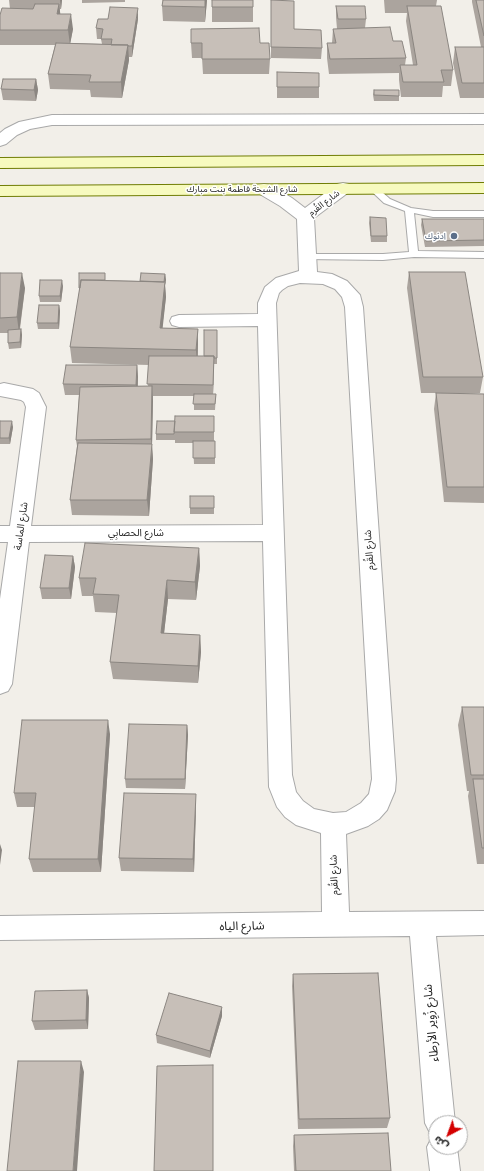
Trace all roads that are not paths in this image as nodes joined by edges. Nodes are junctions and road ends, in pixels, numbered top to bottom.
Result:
1 (484, 119) edge
2 (0, 141) edge
3 (484, 160) edge
4 (0, 164) edge
5 (343, 188) junction
6 (372, 188) junction
7 (484, 188) edge
8 (264, 189) junction
9 (0, 191) edge
10 (409, 210) junction
11 (484, 214) edge
12 (305, 217) junction
13 (414, 254) junction
14 (484, 255) edge
15 (307, 267) junction
16 (267, 320) junction
17 (179, 321) dead end
18 (1, 389) edge
19 (273, 533) junction
20 (10, 534) edge
21 (0, 684) edge
22 (333, 824) junction
23 (484, 923) edge
24 (422, 924) junction
25 (336, 925) junction
26 (0, 928) edge
27 (439, 1115) edge
28 (443, 1155) edge
29 (445, 1171) edge

1 - 2 street
3 - 4 main road
5 - 6 main road, شارع الشيخة فاطمة بنت مبارك
5 - 8 main road, شارع الشيخة فاطمة بنت مبارك
5 - 12 street, شارع القُرم
6 - 7 main road, شارع الشيخة فاطمة بنت مبارك
6 - 10 lane
8 - 9 main road, شارع الشيخة فاطمة بنت مبارك
8 - 12 street, شارع القُرم
10 - 11 lane
10 - 13 lane
12 - 15 street, شارع القُرم
13 - 14 lane
13 - 15 lane
15 - 16 street, شارع القُرم
15 - 22 street, شارع القُرم
16 - 17 street
16 - 19 street, شارع القُرم
18 - 20 street, شارع الماسة
19 - 20 street, شارع الحصابِي
19 - 22 street, شارع القُرم
20 - 21 street, شارع الماسة
22 - 25 street, شارع القُرم
23 - 24 street, شارع الياه
24 - 25 street, شارع الياه
24 - 27 street, شارع زُوِير الأرطاء
25 - 26 street, شارع الياه
28 - 29 street

